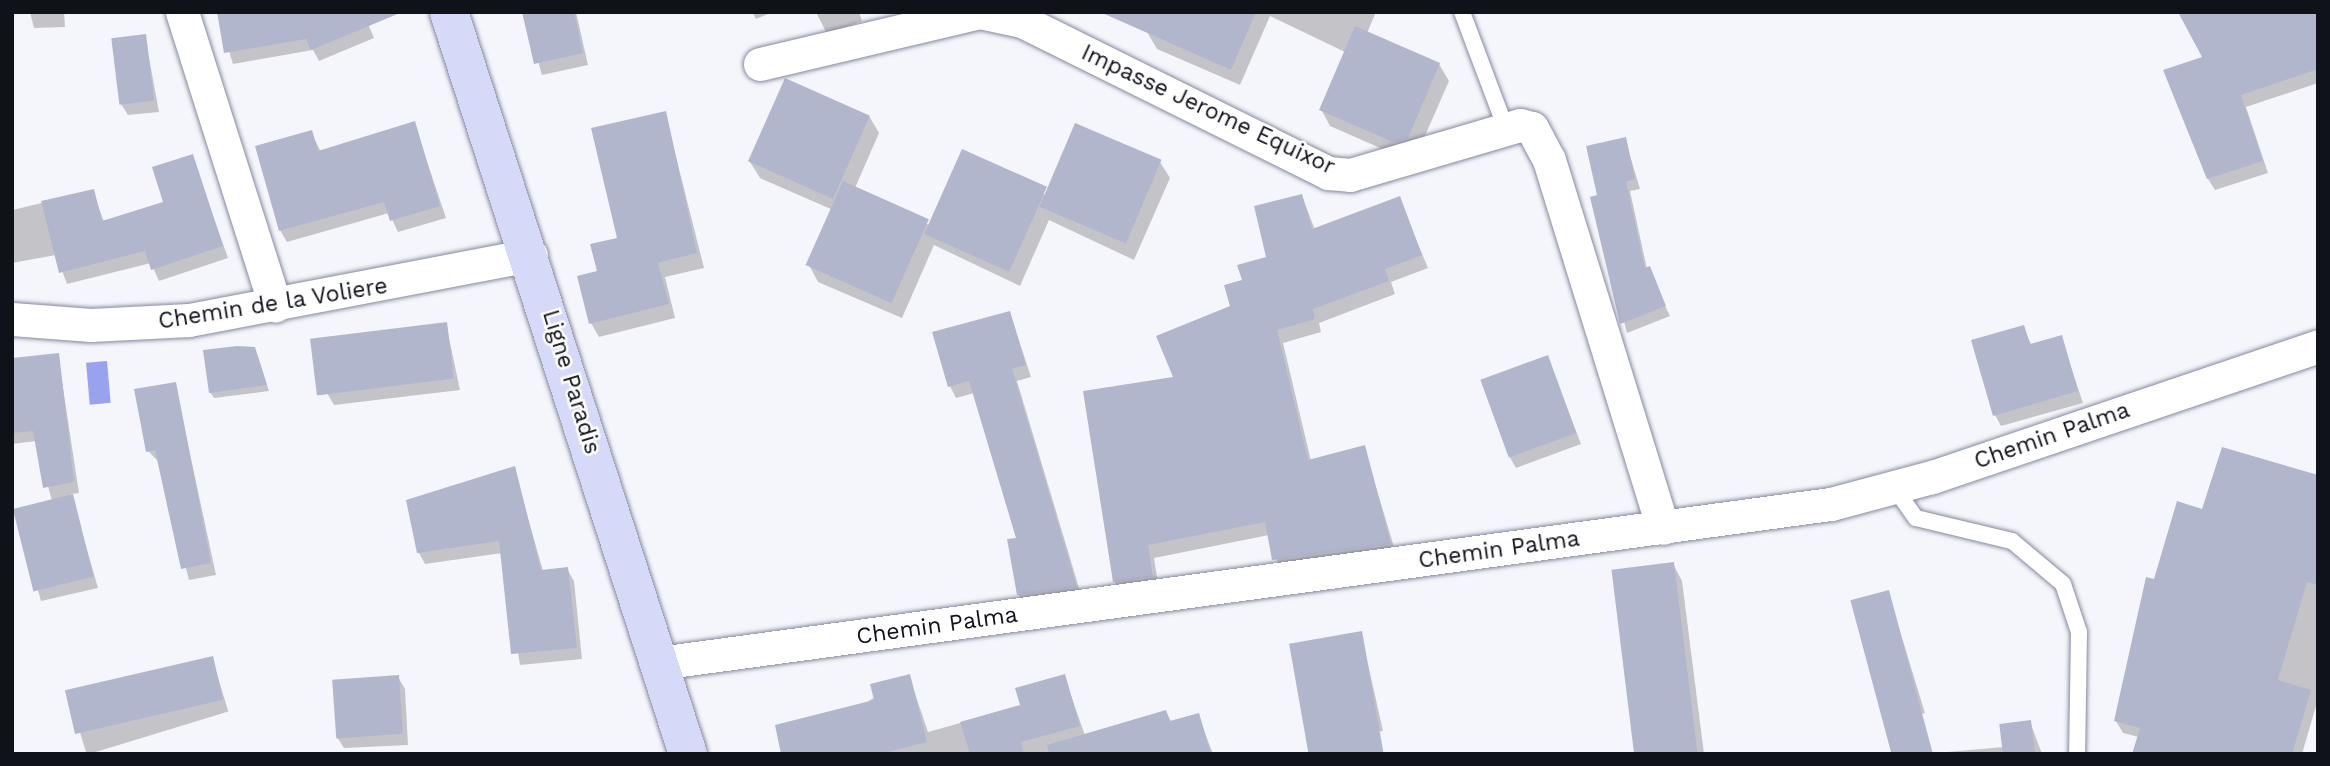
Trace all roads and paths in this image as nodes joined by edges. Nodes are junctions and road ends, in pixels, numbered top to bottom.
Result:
1 (182, 12) edge
2 (449, 12) edge
3 (1462, 12) edge
4 (760, 64) dead end
5 (1506, 129) junction
6 (531, 255) junction
7 (275, 306) junction
8 (12, 319) edge
9 (2318, 346) edge
10 (1894, 487) junction
11 (1663, 527) junction
12 (659, 663) junction
13 (688, 754) edge
14 (2077, 754) edge

1 - 7 street
2 - 6 main road, Ligne Paradis
3 - 5 lane
4 - 5 street, Impasse Jerome Equixor
5 - 11 street, Impasse Jerome Equixor
6 - 7 street, Chemin de la Voliere
6 - 12 main road, Ligne Paradis
7 - 8 street, Chemin de la Voliere
9 - 10 street, Chemin Palma
10 - 11 street, Chemin Palma
10 - 14 lane
11 - 12 street, Chemin Palma
12 - 13 main road, Ligne Paradis

